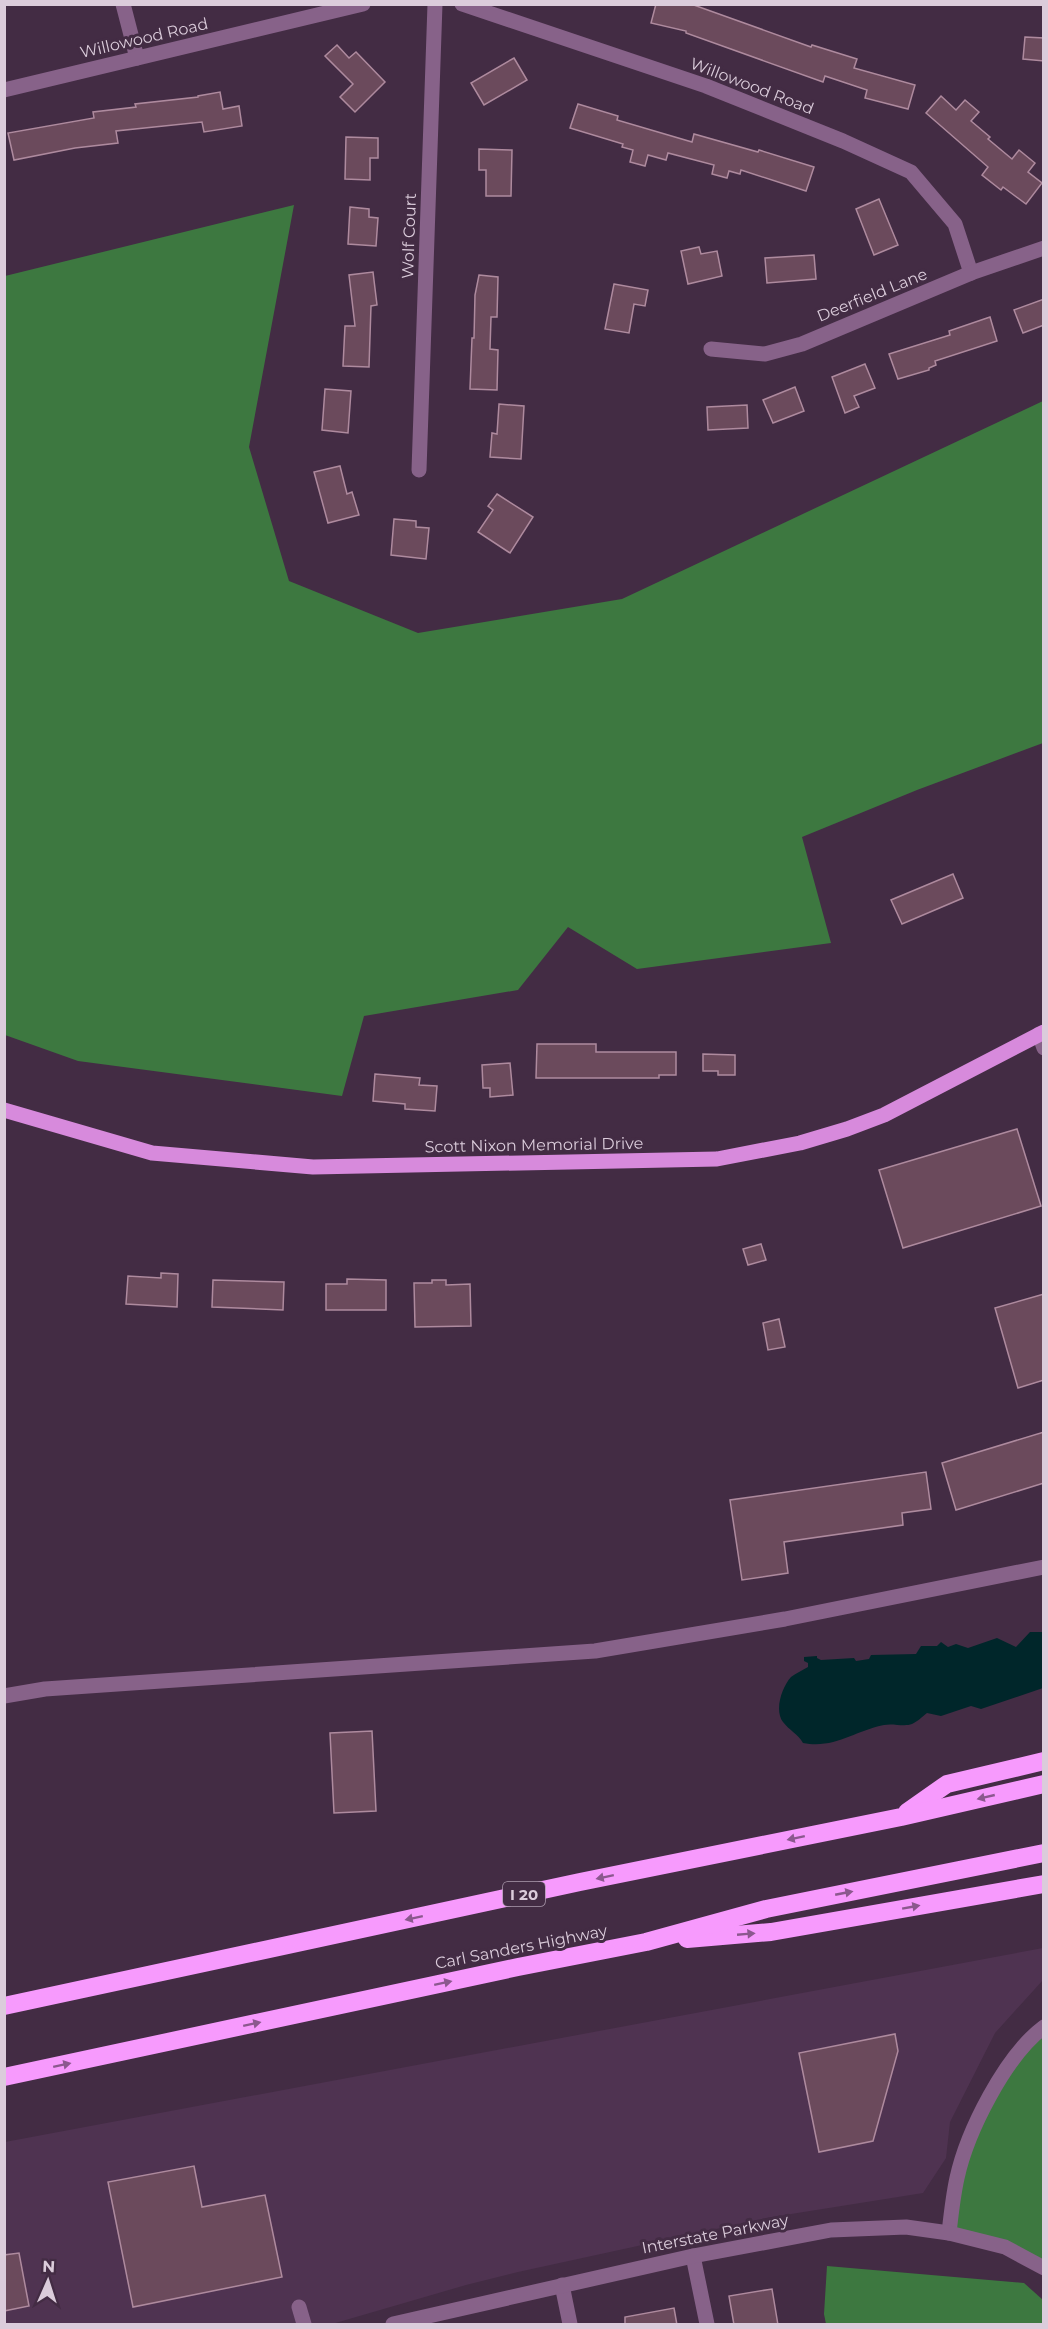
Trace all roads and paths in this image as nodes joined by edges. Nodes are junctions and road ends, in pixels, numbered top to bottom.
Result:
1 (123, 4) edge
2 (363, 4) edge
3 (435, 4) edge
4 (462, 4) edge
5 (137, 58) junction
6 (4, 90) edge
7 (1044, 248) edge
8 (971, 273) junction
9 (711, 349) dead end
10 (419, 470) dead end
11 (1042, 1038) edge
12 (4, 1110) edge
13 (1044, 1567) edge
14 (4, 1696) edge
15 (1044, 1761) edge
16 (1044, 1784) edge
17 (901, 1817) junction
18 (1044, 1853) edge
19 (1044, 1884) edge
20 (646, 1942) junction
21 (4, 2006) edge
22 (1044, 2027) edge
23 (4, 2077) edge
24 (949, 2233) junction
25 (693, 2256) junction
26 (1044, 2268) edge
27 (561, 2285) junction
28 (299, 2307) dead end
29 (413, 2322) edge
30 (304, 2325) edge
31 (393, 2325) edge
32 (570, 2325) edge
33 (707, 2325) edge

1 - 5 street
2 - 5 street, Willowood Road
3 - 10 street, Wolf Court
4 - 8 street, Willowood Road
5 - 6 street, Willowood Road
7 - 8 street, Deerfield Lane
8 - 9 street, Deerfield Lane
11 - 12 main road, Scott Nixon Memorial Drive
13 - 14 street
15 - 17 highway
16 -> 17 highway, I 20
17 -> 21 highway, I 20
20 -> 18 highway, Carl Sanders Highway
20 -> 19 highway
23 -> 20 highway, Carl Sanders Highway
22 - 24 street
24 - 25 street, Interstate Parkway
24 - 26 street, Interstate Parkway
25 - 27 street, Interstate Parkway
25 - 33 street
27 - 29 street, Interstate Parkway
27 - 32 street
28 - 30 street
29 - 31 street, Interstate Parkway

